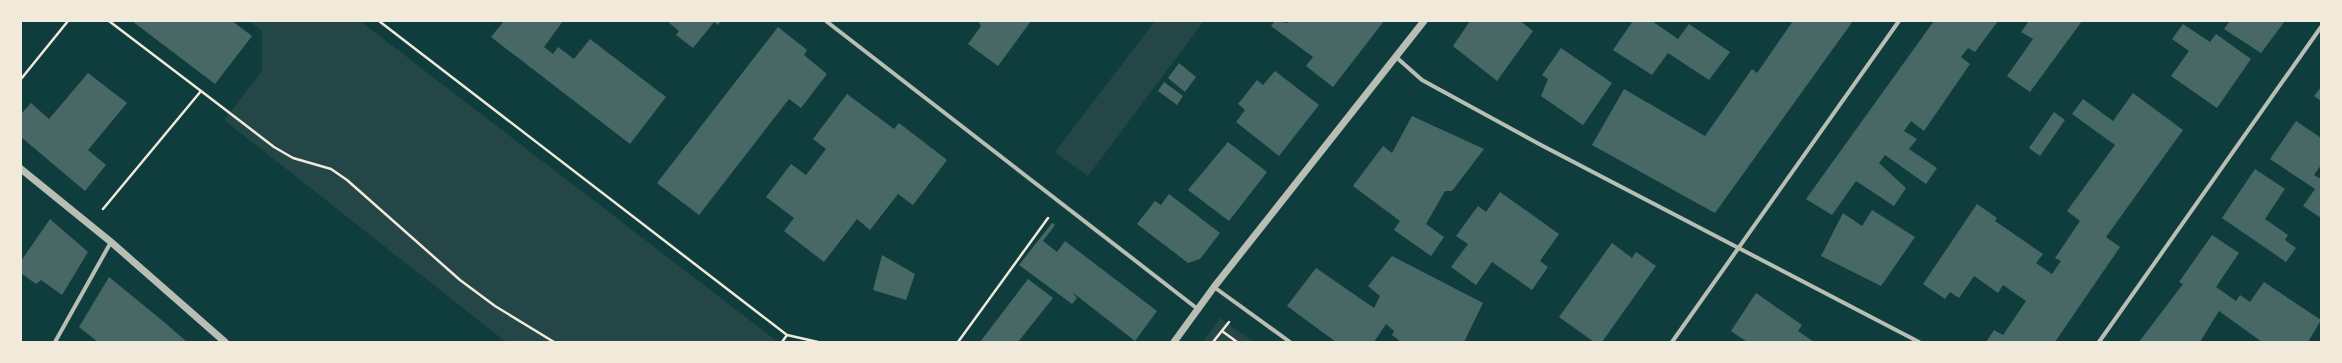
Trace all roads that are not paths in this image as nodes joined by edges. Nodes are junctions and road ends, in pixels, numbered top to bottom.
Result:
1 (826, 21) edge
2 (1424, 21) edge
3 (1899, 21) edge
4 (2321, 27) edge
5 (1396, 57) junction
6 (21, 169) edge
7 (111, 242) junction
8 (1738, 247) junction
9 (1214, 287) junction
10 (1198, 310) junction
11 (55, 342) edge
12 (225, 342) edge
13 (1174, 342) edge
14 (1290, 342) edge
15 (1672, 342) edge
16 (1919, 342) edge
17 (2099, 342) edge

1 - 10 street
2 - 5 street
3 - 8 street
4 - 17 street
5 - 8 street
5 - 9 street
6 - 7 street
7 - 11 street
7 - 12 street
8 - 15 street
8 - 16 street
9 - 10 street
9 - 14 street
10 - 13 street

